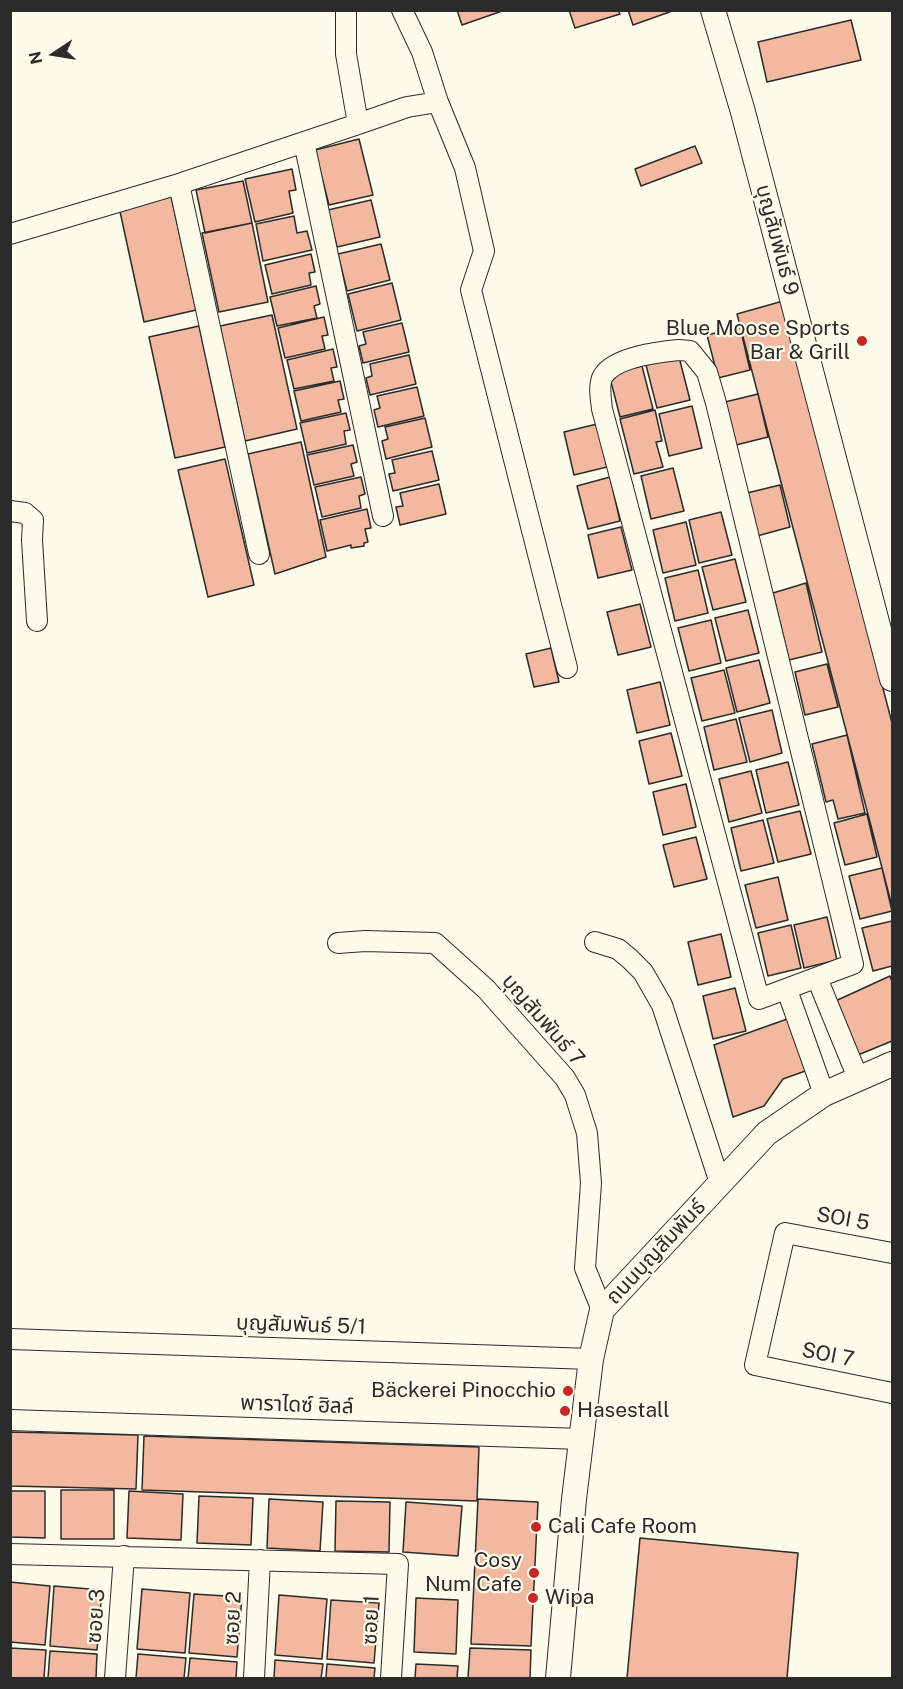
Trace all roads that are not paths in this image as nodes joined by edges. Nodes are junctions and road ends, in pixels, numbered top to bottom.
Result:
1 (346, 10) edge
2 (402, 10) edge
3 (713, 10) edge
4 (438, 102) junction
5 (358, 124) junction
6 (304, 142) junction
7 (179, 184) junction
8 (10, 234) edge
9 (10, 511) edge
10 (383, 516) dead end
11 (260, 554) dead end
12 (37, 621) dead end
13 (567, 668) dead end
14 (892, 679) edge
15 (595, 942) dead end
16 (338, 943) dead end
17 (817, 978) junction
18 (787, 990) junction
19 (892, 1064) edge
20 (858, 1078) junction
21 (824, 1094) junction
22 (720, 1183) junction
23 (892, 1253) edge
24 (602, 1310) junction
25 (10, 1339) edge
26 (591, 1359) junction
27 (755, 1365) joint
28 (892, 1393) edge
29 (10, 1420) edge
30 (582, 1439) junction
31 (10, 1554) edge
32 (124, 1556) junction
33 (260, 1560) junction
34 (116, 1678) edge
35 (254, 1678) edge
36 (392, 1678) edge
37 (558, 1678) edge

1 - 5 street
2 - 4 street
3 - 14 street, บุญสัมพันธ์ 9
4 - 5 street
4 - 13 street
5 - 6 street
6 - 7 street
6 - 10 street
7 - 8 street
7 - 11 street
9 - 12 street
15 - 22 street
16 - 24 street, บุญสัมพันธ์ 7
17 - 18 street
17 - 18 street
17 - 20 street
18 - 21 street
19 - 20 street, ถนนบุญสัมพันธ์
20 - 21 street, ถนนบุญสัมพันธ์
21 - 22 street, ถนนบุญสัมพันธ์
22 - 24 street, ถนนบุญสัมพันธ์
23 - 27 street, SOI 5
24 - 26 street, ถนนบุญสัมพันธ์
25 - 26 street, บุญสัมพันธ์ 5/1
26 - 30 street, ถนนบุญสัมพันธ์
27 - 28 street, SOI 7
29 - 30 street, พาราไดซ์ ฮิลล์
30 - 37 street, ถนนบุญสัมพันธ์
31 - 32 street
32 - 33 street
32 - 34 street, ซอย 3
33 - 35 street, ซอย 2
33 - 36 street, ซอย 1

